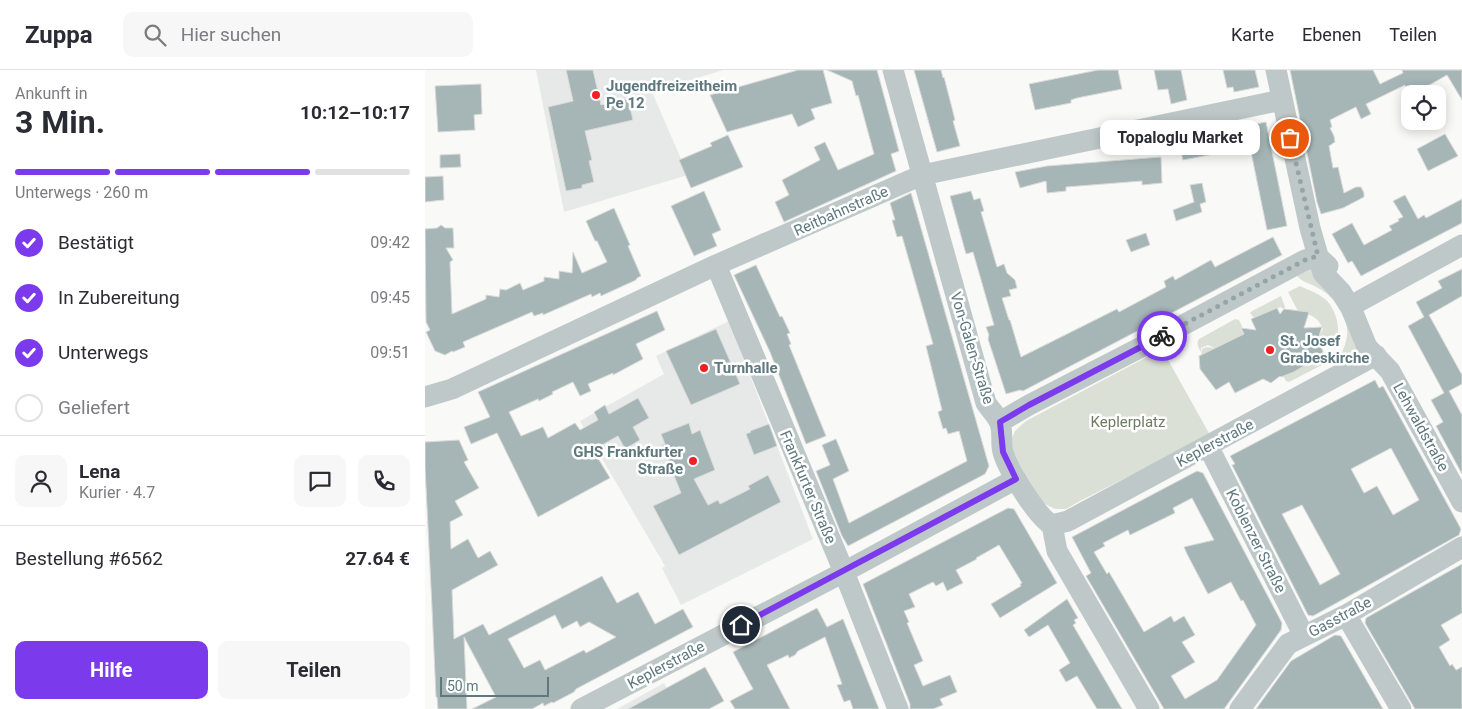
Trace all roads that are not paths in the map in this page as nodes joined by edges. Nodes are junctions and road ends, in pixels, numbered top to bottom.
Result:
1 (893, 70) edge
2 (1276, 70) edge
3 (1282, 100) junction
4 (921, 175) junction
5 (1462, 245) edge
6 (1318, 256) junction
7 (716, 265) junction
8 (1355, 305) junction
9 (1376, 355) junction
10 (425, 397) edge
11 (1000, 422) junction
12 (1208, 446) junction
13 (1016, 479) junction
14 (1462, 502) edge
15 (1051, 525) junction
16 (1462, 548) edge
17 (844, 572) junction
18 (1346, 615) junction
19 (1304, 636) junction
20 (581, 709) edge
21 (897, 709) edge
22 (1149, 709) edge
23 (1240, 709) edge
24 (1401, 709) edge

1 - 4 street, Von-Galen-Straße
2 - 3 street, Lehwaldstraße
3 - 4 street, Reitbahnstraße
3 - 6 street, Lehwaldstraße
4 - 7 street, Reitbahnstraße
4 - 11 street, Von-Galen-Straße
5 - 8 street
6 - 8 street, Lehwaldstraße
6 - 11 street
7 - 10 street, Reitbahnstraße
7 - 17 street, Frankfurter Straße
8 - 9 street, Lehwaldstraße
9 - 12 street, Keplerstraße
9 - 14 street, Lehwaldstraße
11 - 13 street, Von-Galen-Straße
12 - 15 street, Keplerstraße
12 - 19 street, Koblenzer Straße
13 - 15 street, Von-Galen-Straße
13 - 17 street, Keplerstraße
15 - 22 street
16 - 18 street, Gasstraße
17 - 20 street, Keplerstraße
17 - 21 street, Frankfurter Straße
18 - 19 street, Gasstraße
18 - 24 street
19 - 23 street, Gasstraße

